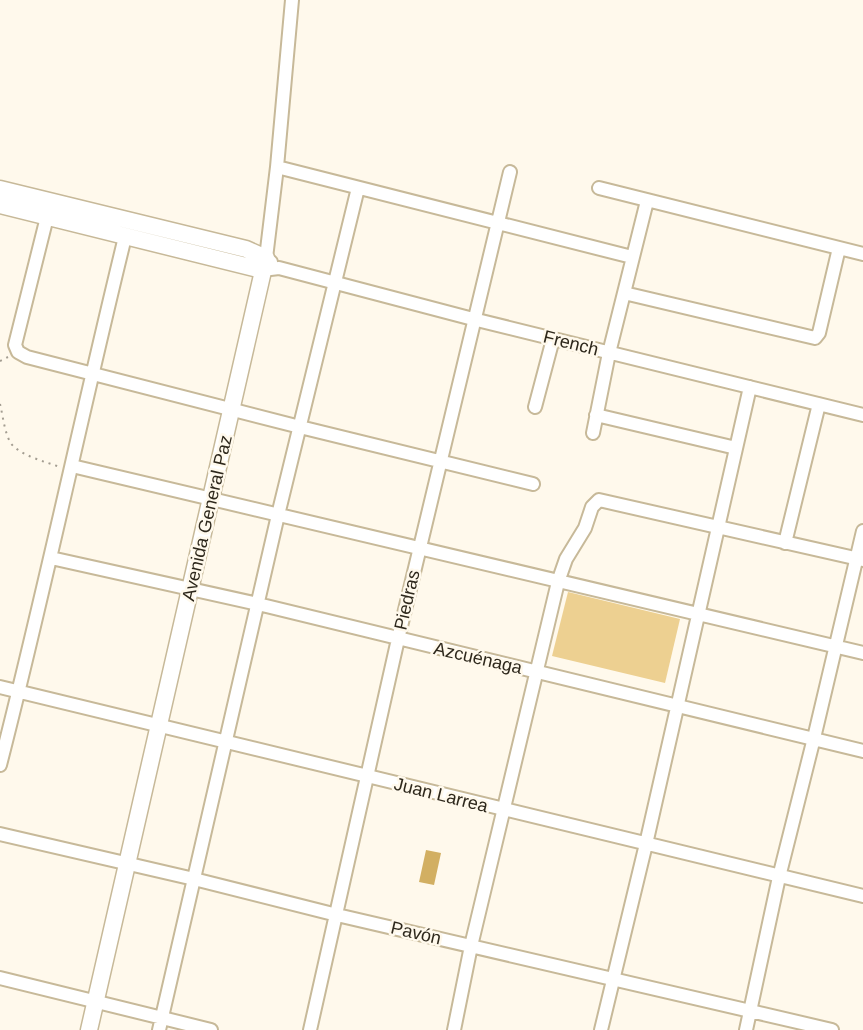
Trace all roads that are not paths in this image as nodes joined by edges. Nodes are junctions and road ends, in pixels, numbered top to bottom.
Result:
1 (292, 0) edge
2 (277, 167) junction
3 (510, 172) dead end
4 (358, 188) junction
5 (599, 188) dead end
6 (0, 189) edge
7 (647, 201) junction
8 (0, 205) edge
9 (47, 217) junction
10 (498, 222) junction
11 (125, 237) junction
12 (839, 248) junction
13 (863, 254) edge
14 (632, 257) junction
15 (269, 265) junction
16 (335, 283) junction
17 (624, 293) junction
18 (473, 319) junction
19 (553, 339) junction
20 (609, 353) junction
21 (92, 374) junction
22 (750, 387) junction
23 (819, 404) junction
24 (536, 407) dead end
25 (233, 409) junction
26 (596, 415) junction
27 (863, 415) edge
28 (300, 427) junction
29 (593, 433) dead end
30 (736, 447) junction
31 (440, 461) junction
32 (71, 468) junction
33 (533, 484) dead end
34 (212, 499) junction
35 (278, 515) junction
36 (718, 526) junction
37 (863, 531) edge
38 (785, 542) junction
39 (419, 549) junction
40 (51, 558) junction
41 (860, 559) edge
42 (558, 582) junction
43 (190, 590) junction
44 (258, 604) junction
45 (698, 615) junction
46 (398, 639) junction
47 (836, 647) junction
48 (863, 653) edge
49 (536, 671) junction
50 (0, 687) edge
51 (19, 691) junction
52 (677, 706) junction
53 (160, 725) junction
54 (814, 738) junction
55 (227, 741) junction
56 (863, 751) edge
57 (0, 765) edge
58 (367, 777) junction
59 (504, 810) junction
60 (0, 834) edge
61 (646, 844) junction
62 (126, 863) junction
63 (779, 877) junction
64 (194, 879) junction
65 (863, 896) edge
66 (337, 915) junction
67 (471, 946) junction
68 (0, 978) edge
69 (614, 980) junction
70 (96, 1002) junction
71 (751, 1012) junction
72 (161, 1024) edge
73 (89, 1030) edge
74 (211, 1030) edge
75 (310, 1030) edge
76 (454, 1030) edge
77 (601, 1030) edge
78 (746, 1030) edge
79 (832, 1030) edge

1 - 2 street, Avenida General Paz
2 - 4 street
2 - 15 street, Avenida General Paz
3 - 10 street, Piedras
4 - 10 street
4 - 16 street
5 - 7 street
6 - 15 main road, French
7 - 12 street
7 - 14 street
8 - 9 main road, French
9 - 11 main road, French
9 - 21 street
10 - 14 street
10 - 18 street, Piedras
11 - 15 main road, French
11 - 21 street
12 - 13 street
12 - 17 street
14 - 17 street
15 - 16 street, French
15 - 25 main road, Avenida General Paz
16 - 18 street, French
16 - 28 street
17 - 20 street
18 - 19 street, French
18 - 31 street, Piedras
19 - 20 street, French
19 - 24 street
20 - 22 street, French
20 - 26 street
21 - 25 street
21 - 32 street
22 - 23 street, French
22 - 30 street
23 - 27 street, French
23 - 38 street
25 - 28 street
25 - 34 main road, Avenida General Paz
26 - 29 street
26 - 30 street
28 - 31 street
28 - 35 street
30 - 36 street
31 - 33 street
31 - 39 street, Piedras
32 - 34 street
32 - 40 street
34 - 35 street
34 - 43 main road, Avenida General Paz
35 - 39 street
35 - 44 street
36 - 38 street
36 - 42 street
36 - 45 street
37 - 41 street
38 - 41 street
39 - 42 street
39 - 46 street, Piedras
40 - 43 street, Azcuénaga
40 - 51 street
41 - 47 street
42 - 45 street
42 - 49 street
43 - 44 street, Azcuénaga
43 - 53 main road, Avenida General Paz
44 - 46 street, Azcuénaga
44 - 55 street
45 - 47 street
45 - 52 street
46 - 49 street, Azcuénaga
46 - 58 street, Piedras
47 - 48 street
47 - 54 street
49 - 52 street, Azcuénaga
49 - 59 street
50 - 51 street, Juan Larrea
51 - 53 street, Juan Larrea
51 - 57 street
52 - 54 street, Azcuénaga
52 - 61 street
53 - 55 street, Juan Larrea
53 - 62 main road, Avenida General Paz
54 - 56 street, Azcuénaga
54 - 63 street
55 - 58 street, Juan Larrea
55 - 64 street
58 - 59 street, Juan Larrea
58 - 66 street, Piedras
59 - 61 street, Juan Larrea
59 - 67 street
60 - 62 street, Pavón
61 - 63 street, Juan Larrea
61 - 69 street
62 - 64 street, Pavón
62 - 70 main road, Avenida General Paz
63 - 65 street, Juan Larrea
63 - 71 street
64 - 66 street, Pavón
64 - 72 street
66 - 67 street, Pavón
66 - 75 street, Piedras
67 - 69 street, Pavón
67 - 76 street
68 - 70 street
69 - 71 street, Pavón
69 - 77 street
70 - 72 street
70 - 73 main road, Avenida General Paz
71 - 78 street
71 - 79 street, Pavón
72 - 74 street

